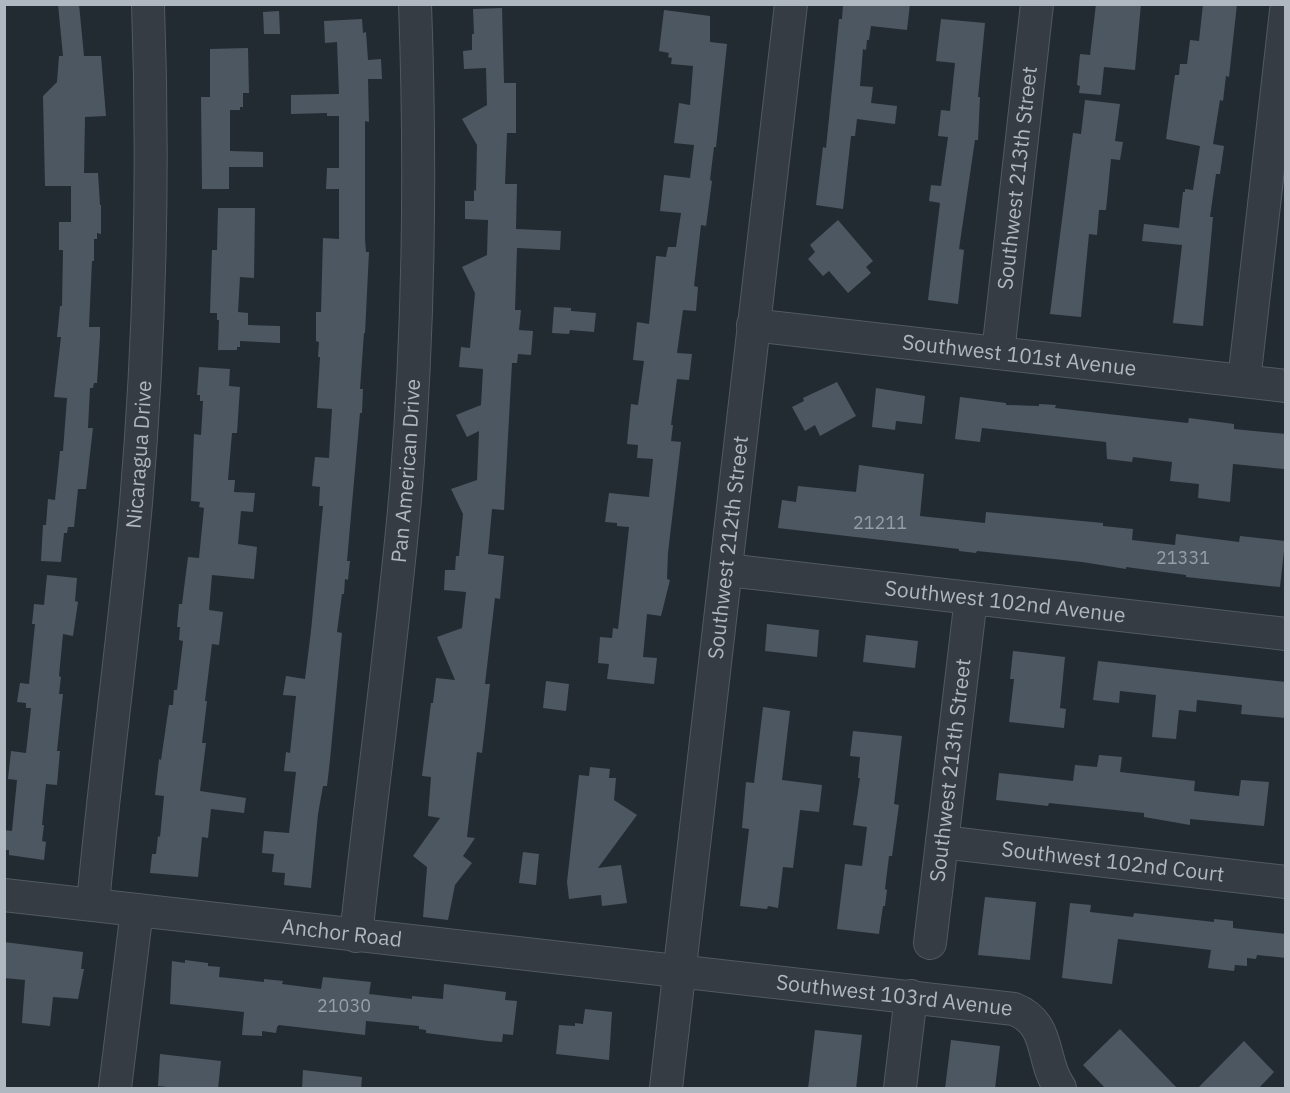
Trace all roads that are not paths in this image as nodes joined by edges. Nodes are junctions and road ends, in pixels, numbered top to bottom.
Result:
1 (148, 4) edge
2 (415, 4) edge
3 (791, 4) edge
4 (1037, 4) edge
5 (1286, 12) edge
6 (753, 325) junction
7 (998, 353) junction
8 (1244, 381) junction
9 (1286, 386) edge
10 (727, 570) junction
11 (971, 598) junction
12 (1286, 634) edge
13 (942, 842) junction
14 (1286, 882) edge
15 (4, 895) edge
16 (93, 904) junction
17 (136, 910) junction
18 (356, 936) junction
19 (930, 943) dead end
20 (679, 971) junction
21 (911, 996) junction
22 (115, 1089) edge
23 (666, 1089) edge
24 (900, 1089) edge
25 (1060, 1089) edge

1 - 16 street, Nicaragua Drive
2 - 18 street, Pan American Drive
3 - 6 street, Southwest 212th Street
4 - 7 street, Southwest 213th Street
5 - 8 street
6 - 7 street, Southwest 101st Avenue
6 - 10 street, Southwest 212th Street
7 - 8 street, Southwest 101st Avenue
8 - 9 street, Southwest 101st Avenue
10 - 11 street, Southwest 102nd Avenue
10 - 20 street, Southwest 212th Street
11 - 12 street, Southwest 102nd Avenue
11 - 13 street, Southwest 213th Street
13 - 14 street, Southwest 102nd Court
13 - 19 street, Southwest 213th Street
15 - 16 street, Anchor Road
16 - 17 street, Anchor Road
17 - 18 street, Anchor Road
17 - 22 street
18 - 20 street, Anchor Road
20 - 21 street, Southwest 103rd Avenue
20 - 23 street, Southwest 212th Street
21 - 24 street
21 - 25 street, Southwest 103rd Avenue

